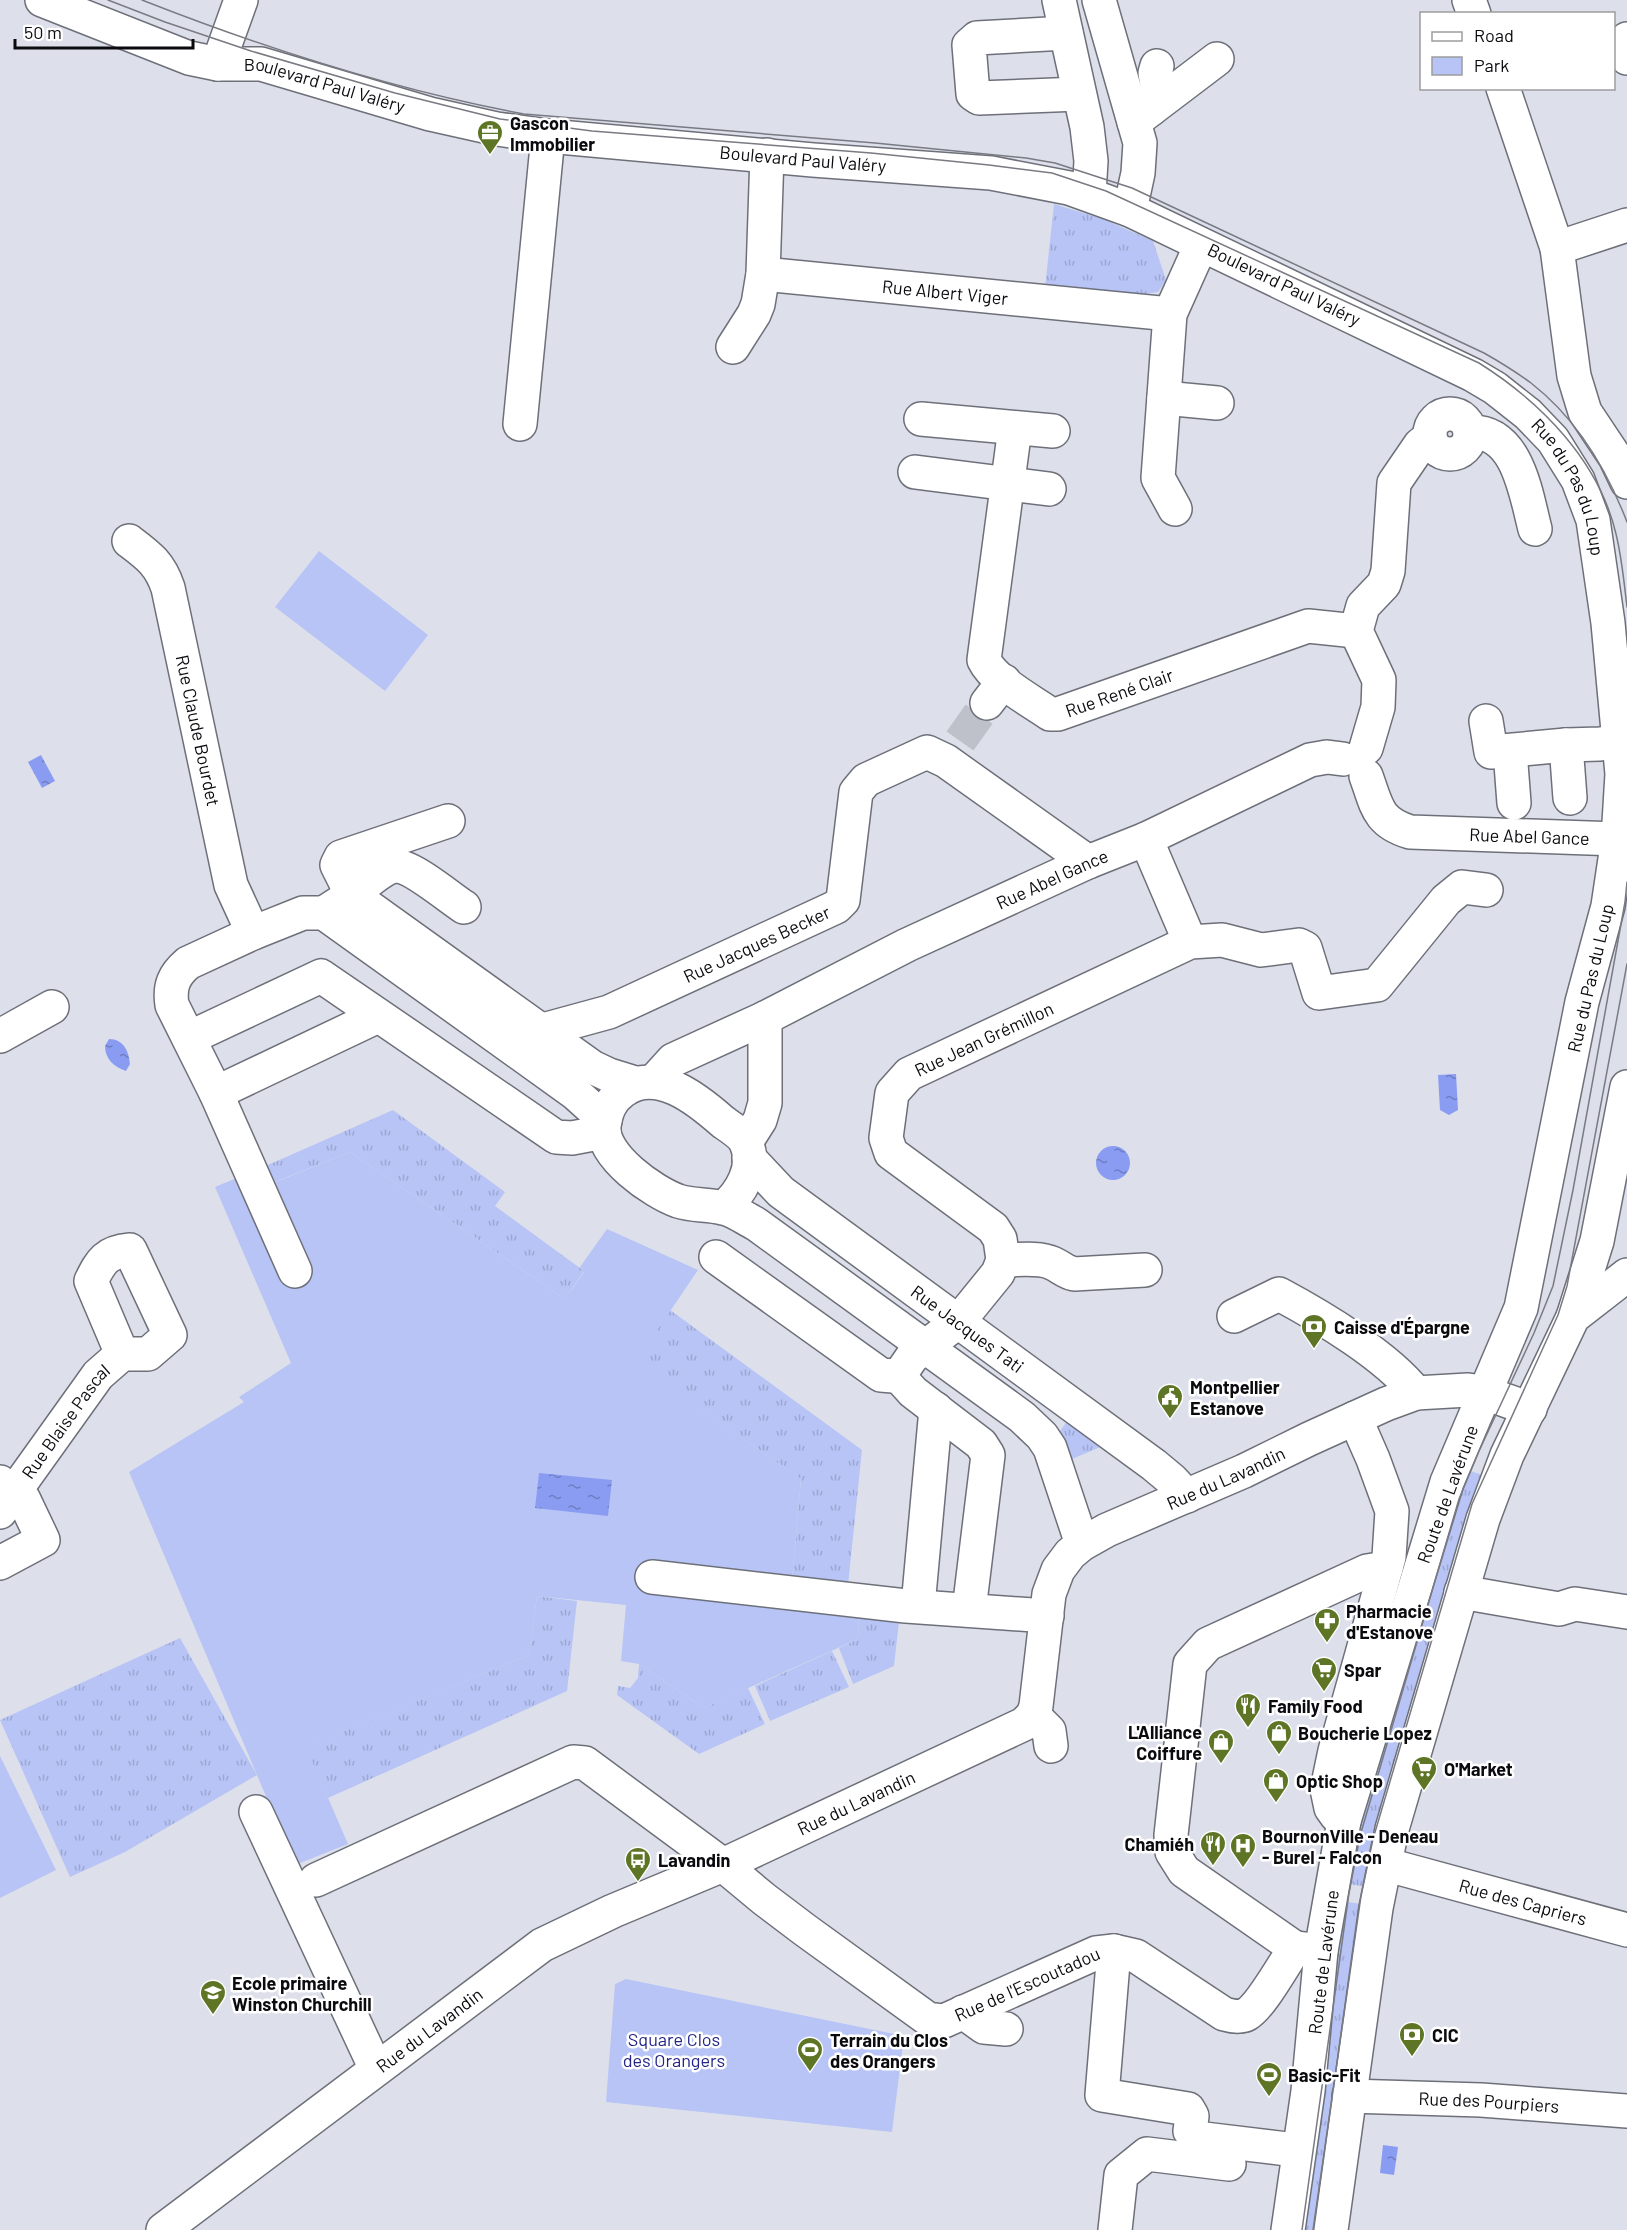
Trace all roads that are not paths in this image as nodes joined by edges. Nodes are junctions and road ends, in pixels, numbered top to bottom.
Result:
1 (42, 0) edge
2 (241, 0) edge
3 (1059, 0) edge
4 (1099, 0) edge
5 (1066, 33) junction
6 (1627, 39) edge
7 (1627, 58) edge
8 (1216, 59) dead end
9 (218, 64) junction
10 (1157, 66) dead end
11 (1504, 90) edge
12 (1079, 94) junction
13 (1143, 116) junction
14 (548, 136) junction
15 (767, 155) junction
16 (1089, 194) junction
17 (1130, 210) junction
18 (1627, 225) edge
19 (1201, 245) junction
20 (1557, 248) junction
21 (763, 274) junction
22 (1170, 314) junction
23 (733, 347) dead end
24 (1164, 398) junction
25 (1217, 403) dead end
26 (1528, 414) joint
27 (921, 419) dead end
28 (520, 424) dead end
29 (1015, 428) junction
30 (1053, 431) dead end
31 (915, 472) dead end
32 (1627, 482) edge
33 (1008, 484) junction
34 (1049, 489) dead end
35 (1175, 509) dead end
36 (1535, 529) dead end
37 (129, 541) dead end
38 (1618, 622) edge
39 (1356, 631) junction
40 (1486, 721) dead end
41 (1620, 741) junction
42 (1566, 745) junction
43 (1510, 750) junction
44 (1358, 761) junction
45 (1570, 798) dead end
46 (1514, 803) dead end
47 (448, 821) dead end
48 (1146, 839) junction
49 (1618, 839) junction
50 (1088, 862) junction
51 (1486, 890) dead end
52 (352, 895) junction
53 (464, 907) dead end
54 (324, 913) junction
55 (253, 933) junction
56 (1190, 942) junction
57 (52, 1007) dead end
58 (378, 1016) junction
59 (765, 1017) junction
60 (543, 1030) junction
61 (0, 1036) edge
62 (189, 1038) junction
63 (644, 1082) junction
64 (1627, 1087) edge
65 (216, 1093) junction
66 (604, 1126) junction
67 (748, 1150) junction
68 (723, 1208) junction
69 (716, 1257) dead end
70 (1003, 1260) junction
71 (1145, 1270) dead end
72 (295, 1271) dead end
73 (1627, 1275) edge
74 (1521, 1308) junction
75 (1234, 1316) dead end
76 (1574, 1317) junction
77 (959, 1321) junction
78 (924, 1347) junction
79 (122, 1354) dead end
80 (900, 1373) junction
81 (1416, 1393) junction
82 (1485, 1393) junction
83 (1072, 1406) junction
84 (936, 1409) junction
85 (1530, 1409) junction
86 (1355, 1418) junction
87 (1042, 1436) junction
88 (4, 1495) edge
89 (1187, 1496) junction
90 (1082, 1544) junction
91 (0, 1563) edge
92 (652, 1577) dead end
93 (1384, 1577) junction
94 (1461, 1592) junction
95 (918, 1606) junction
96 (969, 1610) junction
97 (1627, 1612) edge
98 (1312, 1614) dead end
99 (1047, 1616) junction
100 (1033, 1715) junction
101 (1051, 1746) dead end
102 (256, 1812) dead end
103 (1344, 1821) junction
104 (723, 1864) junction
105 (1384, 1864) junction
106 (316, 1880) dead end
107 (1627, 1930) edge
108 (1114, 1950) junction
109 (1308, 1950) junction
110 (963, 2012) junction
111 (1006, 2029) dead end
112 (376, 2069) junction
113 (1349, 2096) junction
114 (1627, 2110) edge
115 (1297, 2163) junction
116 (163, 2230) edge
117 (1115, 2230) edge
118 (1288, 2230) edge
119 (1331, 2230) edge

1 - 9 street, Boulevard Paul Valéry
2 - 9 street
3 - 5 street
4 - 13 street
5 - 12 street
5 - 12 street
6 - 7 street
8 - 13 street
9 - 14 street, Boulevard Paul Valéry
10 - 13 street
11 - 20 street
12 - 16 street
13 - 17 street
14 - 15 street, Boulevard Paul Valéry
14 - 28 street
15 - 16 street, Boulevard Paul Valéry
15 - 21 street
16 - 17 street, Boulevard Paul Valéry
17 - 19 street, Boulevard Paul Valéry
18 - 20 street
19 - 22 street
19 - 26 street, Boulevard Paul Valéry
20 - 32 street
21 - 22 street, Rue Albert Viger
21 - 23 street
22 - 24 street
24 - 25 street
24 - 35 street
26 - 38 street, Rue du Pas du Loup
27 - 29 street
29 - 30 street
29 - 33 street, Rue René Clair
31 - 33 street
33 - 34 street
33 - 39 street, Rue René Clair
36 - 39 street
37 - 55 street, Rue Claude Bourdet
38 - 41 street, Rue du Pas du Loup
39 - 44 street
40 - 43 street
41 - 42 street
41 - 49 street, Rue du Pas du Loup
42 - 43 street
42 - 45 street
43 - 46 street
44 - 48 street, Rue Abel Gance
44 - 49 street, Rue Abel Gance
47 - 52 street
48 - 50 street, Rue Abel Gance
48 - 56 street
49 - 74 street, Rue du Pas du Loup
50 - 59 street, Rue Abel Gance
50 - 60 street, Rue Jacques Becker
51 - 56 street
52 - 53 street
52 - 54 street
52 - 60 street
54 - 55 street
54 - 66 street
55 - 62 street
56 - 70 street, Rue Jean Grémillon
57 - 61 street
58 - 62 street
58 - 65 street
58 - 66 street
59 - 63 street, Rue Abel Gance
59 - 67 street
60 - 63 street
62 - 65 street
63 - 66 street
63 - 67 street, Rue Jacques Tati
64 - 76 street
65 - 72 street
66 - 68 street
67 - 68 street
67 - 77 street, Rue Jacques Tati
68 - 78 street
69 - 80 street
70 - 71 street
70 - 77 street
73 - 76 street
74 - 76 street
74 - 82 street, Route de Lavérune
75 - 81 street
76 - 85 street
77 - 78 street
77 - 83 street, Rue Jacques Tati
78 - 80 street
78 - 87 street
79 - 88 street, Rue Blaise Pascal
80 - 84 street
81 - 82 street, Rue du Lavandin
81 - 86 street, Rue du Lavandin
82 - 85 street
82 - 103 street, Route de Lavérune
83 - 87 street
83 - 89 street, Rue Jacques Tati
84 - 95 street
84 - 96 street
85 - 94 street
86 - 89 street, Rue du Lavandin
86 - 93 street
87 - 90 street
88 - 91 street
89 - 90 street, Rue du Lavandin
90 - 99 street, Rue du Lavandin
92 - 95 street
93 - 98 street
93 - 103 street
93 - 109 street
94 - 97 street
94 - 105 street
95 - 96 street
96 - 99 street
99 - 100 street, Rue du Lavandin
100 - 101 street
100 - 104 street, Rue du Lavandin
102 - 112 street
103 - 109 street, Route de Lavérune
104 - 106 street, Rue de l'Escoutadou
104 - 110 street, Rue de l'Escoutadou
104 - 112 street, Rue du Lavandin
105 - 107 street, Rue des Capriers
105 - 113 street
108 - 109 street, Rue de l'Escoutadou
108 - 110 street, Rue de l'Escoutadou
108 - 115 street
109 - 115 street, Route de Lavérune
110 - 111 street
112 - 116 street, Rue du Lavandin
113 - 114 street, Rue des Pourpiers
113 - 119 street
115 - 117 street
115 - 118 street, Route de Lavérune

